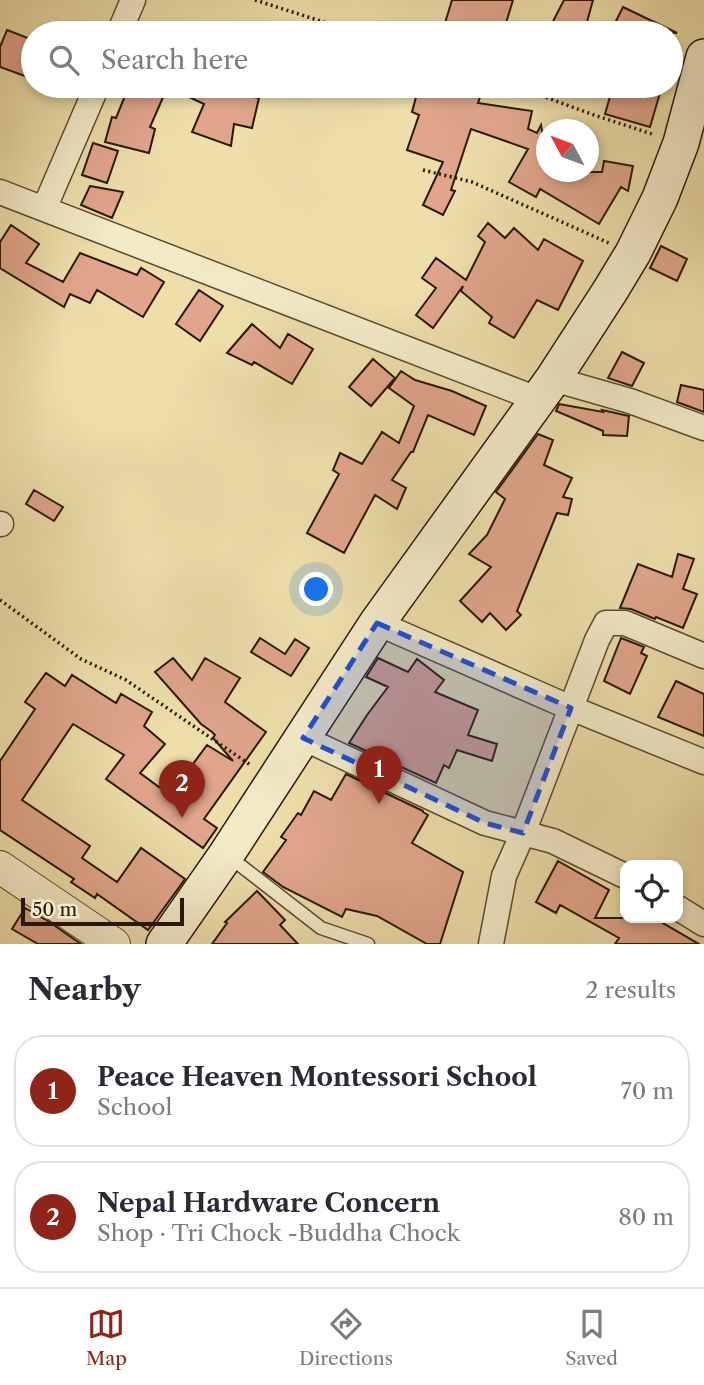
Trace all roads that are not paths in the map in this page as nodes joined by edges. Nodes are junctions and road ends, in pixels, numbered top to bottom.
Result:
1 (133, 0) edge
2 (124, 21) edge
3 (704, 57) edge
4 (92, 98) edge
5 (691, 129) edge
6 (0, 192) edge
7 (44, 209) junction
8 (545, 389) junction
9 (704, 428) edge
10 (377, 623) junction
11 (704, 656) edge
12 (571, 708) junction
13 (303, 738) junction
14 (704, 761) edge
15 (523, 833) junction
16 (226, 855) junction
17 (0, 867) edge
18 (620, 874) edge
19 (683, 911) edge
20 (704, 925) edge
21 (114, 944) edge
22 (164, 944) edge
23 (368, 944) edge
24 (491, 944) edge

1 - 2 street
3 - 5 main road
4 - 7 street
5 - 8 main road
6 - 7 street
7 - 8 street
8 - 9 street
8 - 10 main road
10 - 12 street
10 - 13 main road
11 - 12 street
12 - 14 street
12 - 15 street
13 - 15 street
13 - 16 main road
15 - 18 street
15 - 24 street
16 - 22 main road
16 - 23 lane
17 - 21 street
19 - 20 street

